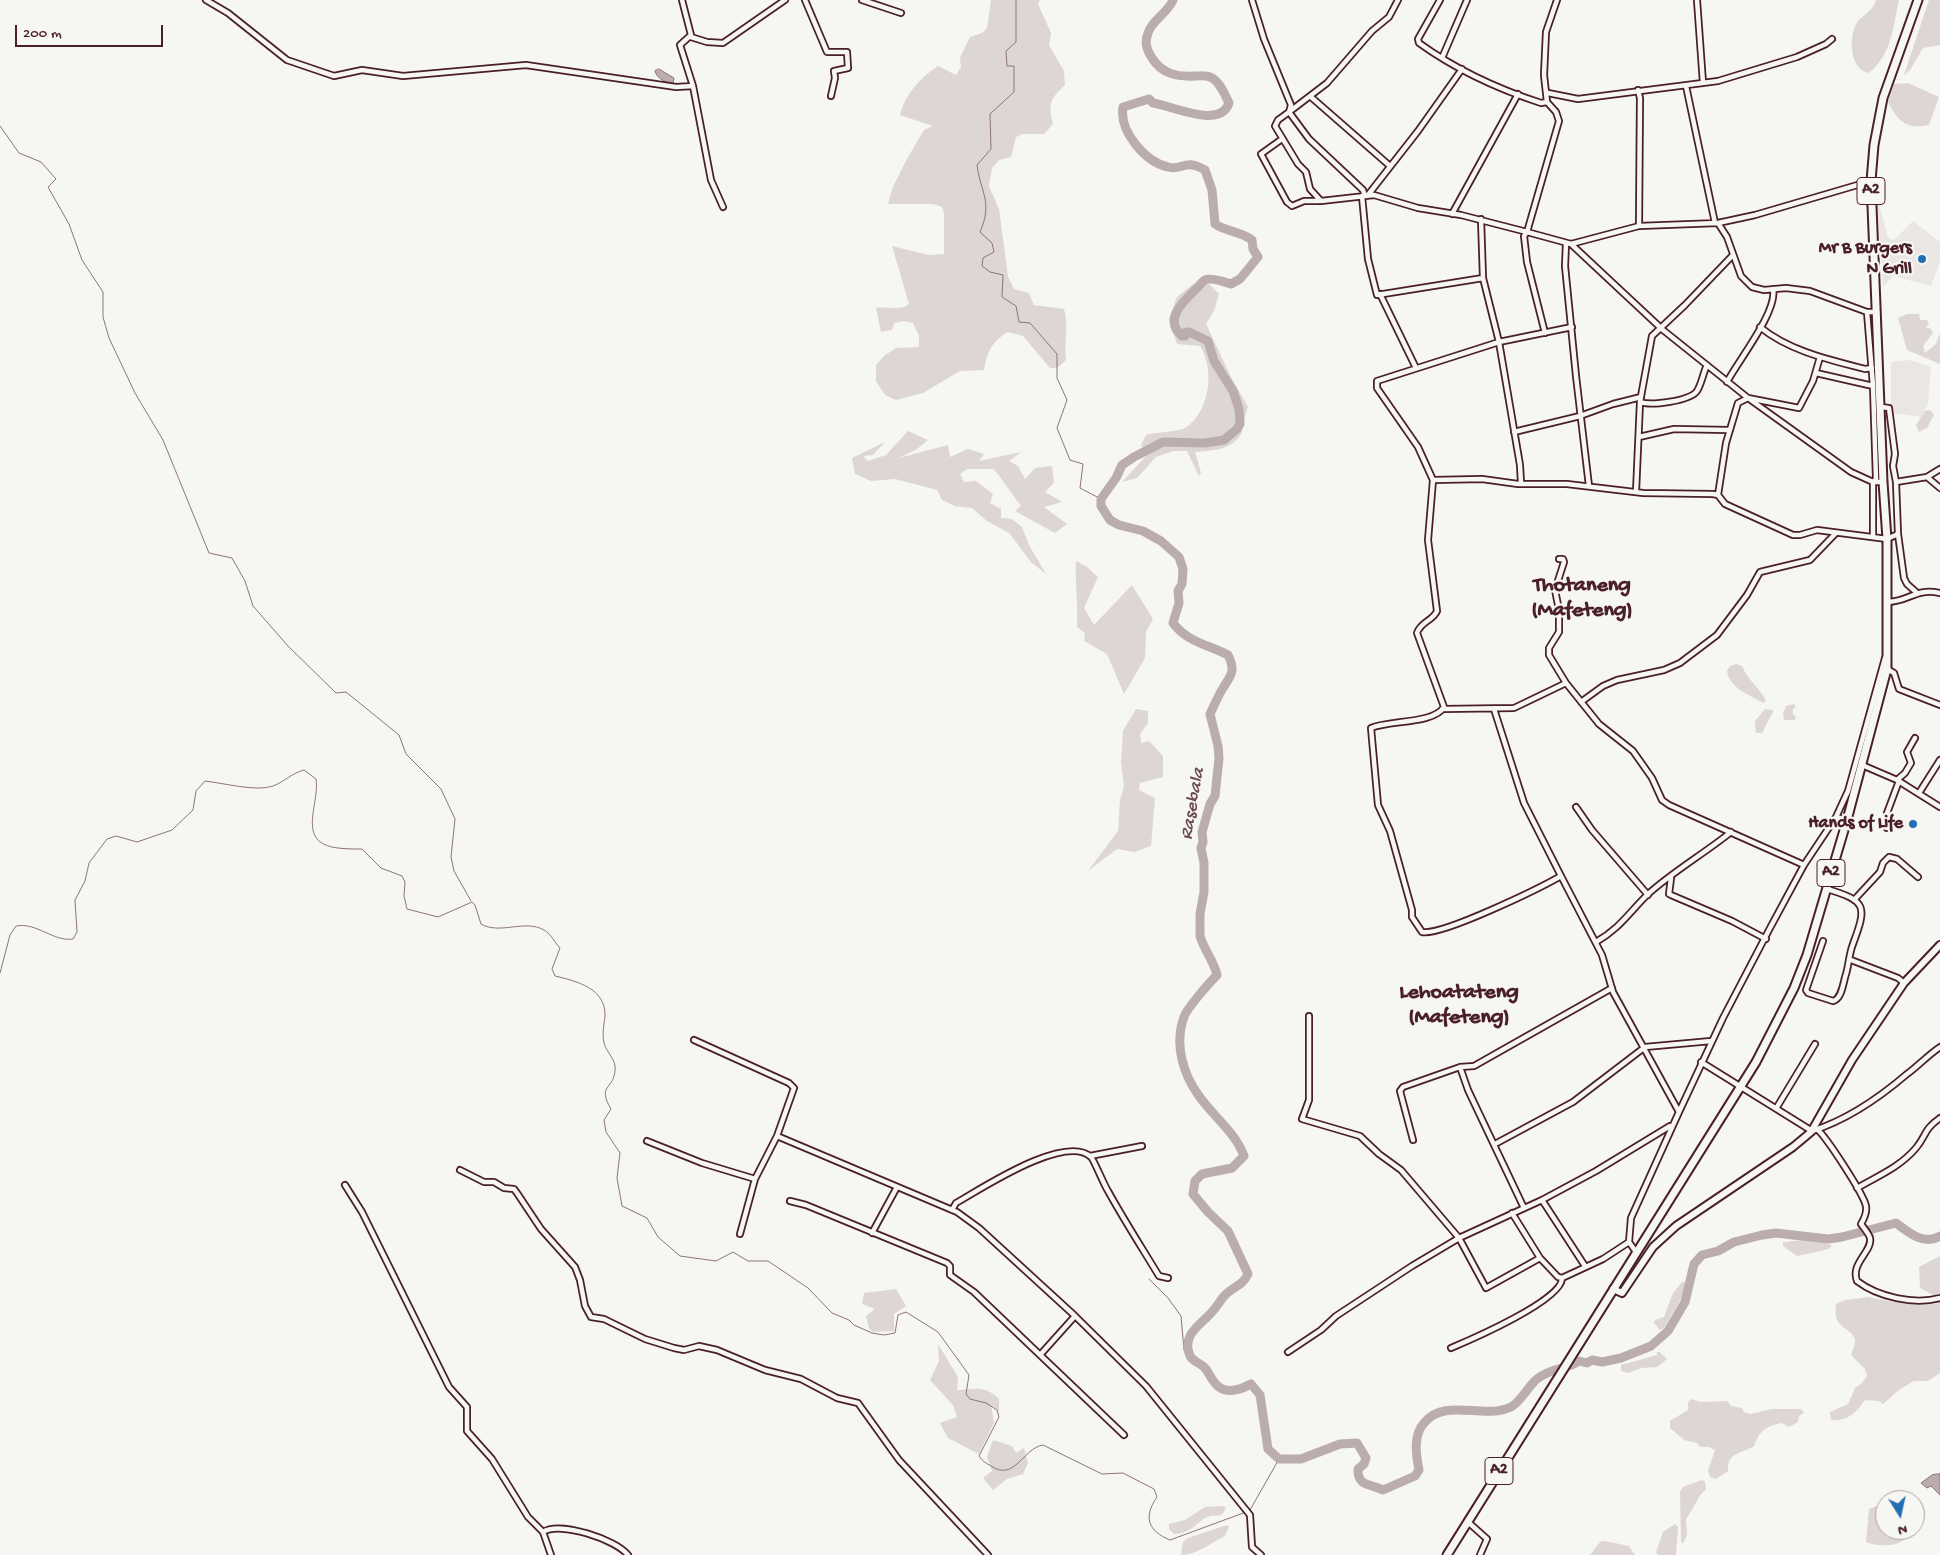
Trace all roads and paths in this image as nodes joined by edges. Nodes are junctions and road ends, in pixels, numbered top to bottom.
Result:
1 (206, 0) edge
2 (682, 0) edge
3 (784, 0) edge
4 (805, 0) edge
5 (862, 0) edge
6 (880, 0) edge
7 (1252, 0) edge
8 (1398, 0) edge
9 (1440, 0) edge
10 (1467, 0) edge
11 (1557, 0) edge
12 (1696, 0) edge
13 (1918, 0) edge
14 (882, 7) junction
15 (901, 13) dead end
16 (690, 37) junction
17 (1832, 39) dead end
18 (1442, 58) junction
19 (1462, 69) junction
20 (1703, 83) junction
21 (693, 86) junction
22 (1686, 86) junction
23 (1638, 90) junction
24 (1548, 93) junction
25 (1518, 94) junction
26 (831, 96) dead end
27 (1311, 97) junction
28 (1547, 102) junction
29 (1289, 112) junction
30 (1282, 139) junction
31 (1390, 166) junction
32 (1871, 181) junction
33 (1365, 196) junction
34 (1320, 202) junction
35 (723, 207) dead end
36 (1452, 214) junction
37 (1481, 219) junction
38 (1716, 223) junction
39 (1639, 226) junction
40 (1527, 232) junction
41 (1566, 243) junction
42 (1572, 244) junction
43 (1733, 255) junction
44 (1483, 278) junction
45 (1773, 289) junction
46 (1380, 294) junction
47 (1867, 312) junction
48 (1877, 312) junction
49 (1572, 327) junction
50 (1661, 327) junction
51 (1760, 328) junction
52 (1544, 333) junction
53 (1499, 342) junction
54 (1820, 356) junction
55 (1707, 365) junction
56 (1416, 368) junction
57 (1872, 368) junction
58 (1816, 373) junction
59 (1728, 382) junction
60 (1873, 386) junction
61 (1748, 398) junction
62 (1641, 399) junction
63 (1881, 407) junction
64 (1580, 416) junction
65 (1729, 430) junction
66 (1514, 432) junction
67 (1639, 437) junction
68 (1940, 469) edge
69 (1926, 477) junction
70 (1433, 480) junction
71 (1873, 482) junction
72 (1883, 482) junction
73 (1896, 482) junction
74 (1521, 483) junction
75 (1589, 486) junction
76 (1940, 488) edge
77 (1636, 492) junction
78 (1718, 495) junction
79 (1835, 534) junction
80 (1898, 534) junction
81 (1873, 537) junction
82 (1888, 539) junction
83 (1559, 559) dead end
84 (1916, 592) junction
85 (1940, 593) edge
86 (1888, 602) junction
87 (1888, 656) junction
88 (1887, 669) junction
89 (1566, 683) junction
90 (1581, 702) junction
91 (1940, 705) edge
92 (1443, 709) junction
93 (1494, 709) junction
94 (1916, 738) dead end
95 (1940, 760) edge
96 (1862, 765) junction
97 (1898, 780) junction
98 (1919, 793) junction
99 (1576, 807) dead end
100 (1940, 807) edge
101 (1836, 817) junction
102 (1847, 820) junction
103 (1887, 828) dead end
104 (1732, 832) junction
105 (1804, 865) junction
106 (1561, 876) junction
107 (1672, 877) junction
108 (1918, 877) dead end
109 (1827, 889) junction
110 (1648, 895) junction
111 (1854, 900) junction
112 (1766, 939) junction
113 (1824, 941) dead end
114 (1596, 942) junction
115 (1940, 945) edge
116 (1851, 960) junction
117 (1904, 983) junction
118 (1612, 988) junction
119 (1309, 1016) dead end
120 (694, 1040) dead end
121 (1712, 1041) junction
122 (1815, 1044) dead end
123 (1645, 1047) junction
124 (1940, 1047) edge
125 (1701, 1062) junction
126 (1460, 1067) junction
127 (1741, 1086) junction
128 (1776, 1107) junction
129 (1679, 1112) junction
130 (1940, 1118) edge
131 (1672, 1125) junction
132 (1814, 1130) junction
133 (777, 1136) junction
134 (647, 1140) dead end
135 (1413, 1140) dead end
136 (1495, 1144) junction
137 (1142, 1146) dead end
138 (1090, 1156) junction
139 (460, 1170) dead end
140 (755, 1180) junction
141 (345, 1185) dead end
142 (897, 1187) junction
143 (1857, 1188) junction
144 (1542, 1200) junction
145 (790, 1201) dead end
146 (1524, 1208) junction
147 (952, 1210) junction
148 (1512, 1213) junction
149 (872, 1233) junction
150 (740, 1234) dead end
151 (1459, 1238) junction
152 (1629, 1242) junction
153 (1636, 1252) junction
154 (1540, 1258) junction
155 (1585, 1266) junction
156 (1168, 1278) dead end
157 (1562, 1278) junction
158 (1613, 1289) junction
159 (1940, 1298) edge
160 (1075, 1316) junction
161 (1451, 1348) dead end
162 (1288, 1352) dead end
163 (1040, 1355) junction
164 (1124, 1435) dead end
165 (1468, 1522) junction
166 (542, 1532) junction
167 (551, 1555) edge
168 (628, 1555) edge
169 (988, 1555) edge
170 (1261, 1555) edge
171 (1447, 1555) edge
172 (1480, 1555) edge

1 - 21 street
2 - 16 street
3 - 16 street
4 - 26 street
5 - 14 street
6 - 14 street
7 - 29 street
8 - 27 street
9 - 18 street
10 - 18 street
11 - 24 street
12 - 20 street
13 - 32 main road, A2
14 - 15 street
16 - 21 street
17 - 20 street
18 - 19 street
19 - 25 street
19 - 31 street
20 - 22 street
21 - 35 street
22 - 23 street
22 - 38 street
23 - 24 street
23 - 39 street
24 - 28 street
25 - 28 street
25 - 36 street
27 - 29 street
27 - 31 street
28 - 40 street
29 - 30 street
29 - 33 street
30 - 34 street
30 - 34 street
31 - 33 street
32 - 38 street
32 - 48 main road, A2
33 - 34 street
33 - 36 street
33 - 46 street
36 - 37 street
37 - 40 street
37 - 44 street
38 - 39 street
38 - 43 street
39 - 42 street
40 - 41 street
40 - 52 street
41 - 42 street
41 - 49 street
42 - 50 street
43 - 45 street
43 - 50 street
44 - 46 street
44 - 53 street
45 - 47 street
45 - 51 street
46 - 56 street
47 - 48 street
47 - 57 street
48 - 63 main road, A2
49 - 52 street
49 - 64 street
50 - 55 street
50 - 62 street
51 - 54 street
51 - 59 street
52 - 53 street
53 - 56 street
53 - 66 street
54 - 57 street
54 - 58 street
55 - 59 street
55 - 62 street
56 - 70 street
57 - 60 street
58 - 60 street
58 - 61 street
59 - 61 street
60 - 71 street
61 - 65 street
61 - 71 street
62 - 64 street
62 - 67 street
63 - 72 main road, A2
63 - 73 street
64 - 66 street
64 - 75 street
65 - 67 street
65 - 78 street
66 - 74 street
67 - 77 street
68 - 69 street
69 - 73 street
69 - 76 street
70 - 74 street
70 - 92 street
71 - 72 street
71 - 81 street
72 - 82 main road, A2
73 - 80 street
74 - 75 street
75 - 77 street
77 - 78 street
78 - 79 street
79 - 81 street
79 - 90 street
80 - 82 street
80 - 84 street
81 - 82 street
82 - 86 main road, A2
83 - 89 street
84 - 85 street
84 - 86 street
86 - 87 main road, A2
87 - 88 main road, A2
87 - 101 street
88 - 91 street
88 - 96 main road, A2
89 - 90 street
89 - 93 street
90 - 104 street
92 - 93 street
92 - 106 street
93 - 106 street
94 - 97 street
95 - 98 street
96 - 97 street
96 - 102 main road, A2
97 - 98 street
97 - 103 street
98 - 100 street
99 - 110 street
101 - 102 street
101 - 105 street
102 - 109 main road, A2
104 - 105 street
104 - 107 street
105 - 112 street
106 - 114 street
107 - 110 street
107 - 112 street
108 - 111 street
109 - 111 street
109 - 127 main road, A2
110 - 114 street
111 - 116 street
112 - 121 street
113 - 116 street
114 - 118 street
115 - 117 street
116 - 117 street
117 - 132 street
118 - 123 street
118 - 126 street
119 - 151 street
120 - 133 street
121 - 123 street
121 - 125 street
122 - 128 street
123 - 129 street
123 - 136 street
124 - 132 street
125 - 127 street
125 - 129 street
126 - 135 street
126 - 136 street
127 - 128 street
127 - 153 main road, A2
128 - 132 street
129 - 131 street
130 - 143 street
131 - 144 street
131 - 152 street
132 - 143 street
132 - 158 street
133 - 140 street
133 - 142 street
134 - 140 street
136 - 146 street
137 - 138 street
138 - 147 street
138 - 156 street
139 - 169 street
140 - 150 street
141 - 166 street
142 - 147 street
142 - 149 street
143 - 159 street
144 - 146 street
144 - 155 street
145 - 149 street
146 - 148 street
147 - 160 street
148 - 151 street
148 - 154 street
149 - 163 street
151 - 154 street
151 - 162 street
152 - 153 street
152 - 155 street
153 - 158 main road, A2
154 - 157 street
155 - 157 street
157 - 161 street
158 - 165 main road, A2
160 - 163 street
160 - 170 street
163 - 164 street
165 - 171 main road, A2
165 - 172 street
166 - 167 street
166 - 168 street

